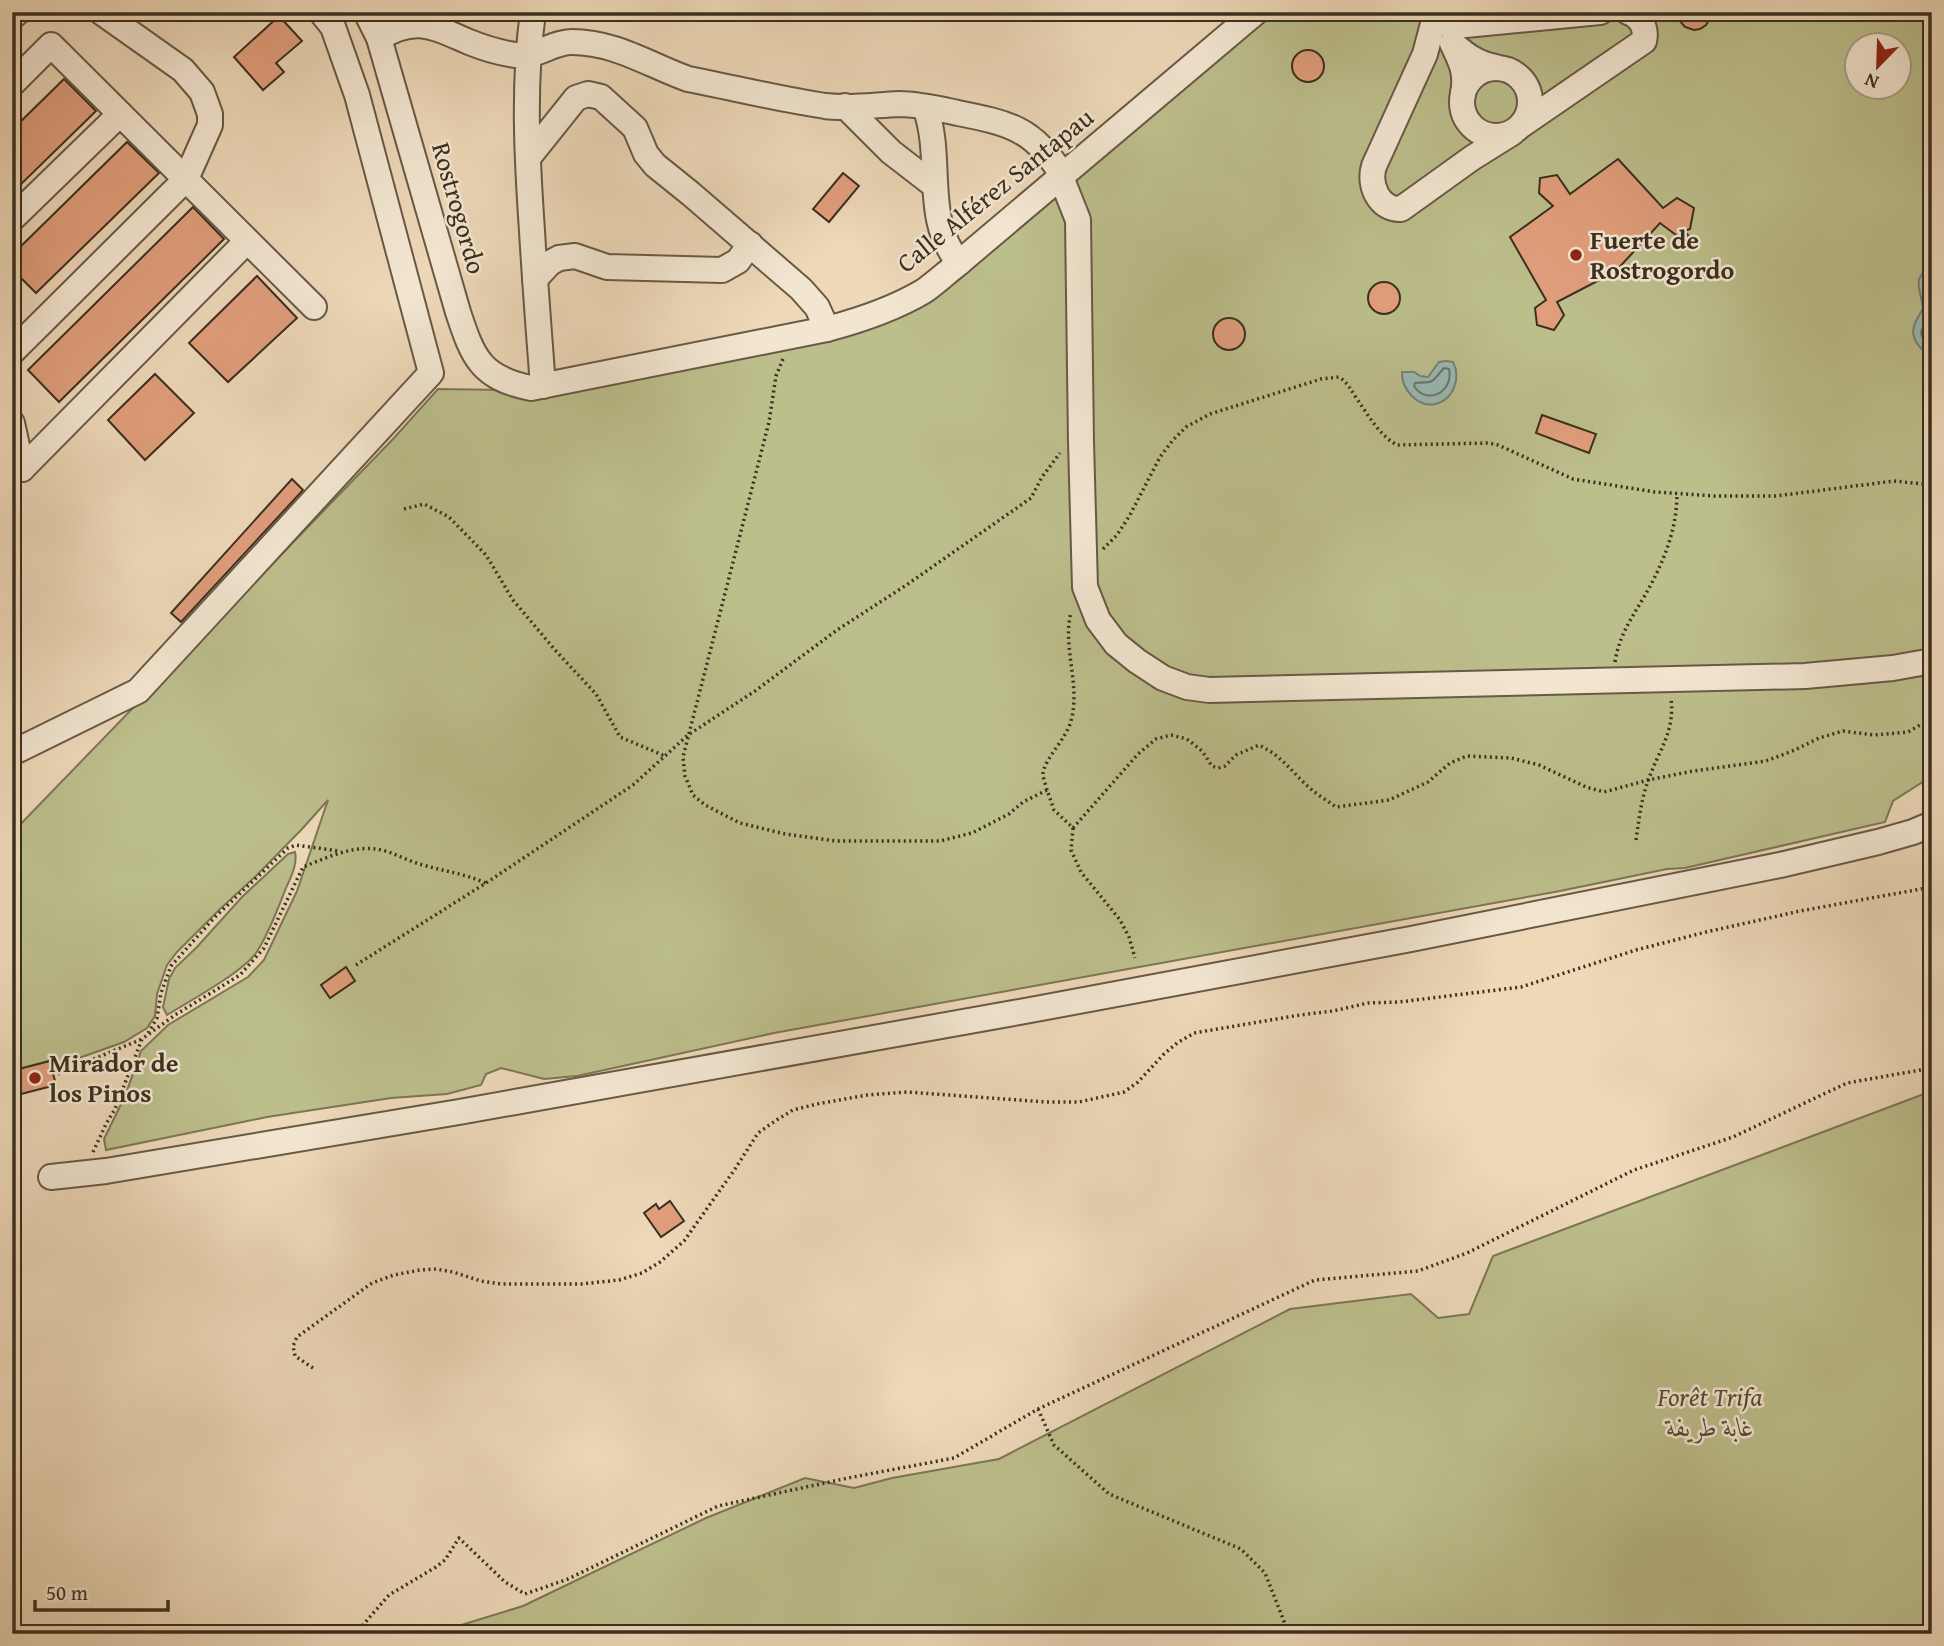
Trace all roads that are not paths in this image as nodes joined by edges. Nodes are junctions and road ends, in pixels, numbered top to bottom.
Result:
1 (18, 12) edge
2 (102, 12) edge
3 (321, 12) edge
4 (366, 12) edge
5 (533, 12) edge
6 (1256, 12) edge
7 (1600, 12) edge
8 (1628, 12) edge
9 (1431, 16) edge
10 (12, 17) edge
11 (379, 38) junction
12 (1452, 43) junction
13 (528, 56) junction
14 (1496, 67) junction
15 (12, 84) edge
16 (1463, 94) junction
17 (845, 106) junction
18 (925, 107) junction
19 (120, 114) junction
20 (1469, 123) junction
21 (1518, 129) junction
22 (528, 158) junction
23 (1472, 158) junction
24 (1062, 176) junction
25 (186, 179) junction
26 (935, 186) junction
27 (12, 219) edge
28 (247, 241) junction
29 (750, 244) junction
30 (959, 263) junction
31 (535, 279) junction
32 (314, 307) dead end
33 (827, 329) junction
34 (12, 352) edge
35 (537, 387) junction
36 (12, 423) edge
37 (1932, 660) edge
38 (12, 753) edge
39 (1932, 824) edge
40 (51, 1177) dead end

1 - 10 street
2 - 25 street
3 - 38 street
4 - 11 street, Rostrogordo
5 - 13 street
6 - 24 street, Calle Alférez Santapau
7 - 9 street
8 - 21 street
9 - 12 street
9 - 23 street
11 - 13 street
11 - 35 street, Rostrogordo
12 - 14 street
12 - 16 street
13 - 17 street
13 - 22 street
14 - 16 street
14 - 21 street
15 - 19 street
16 - 20 street
17 - 18 street
17 - 26 street
18 - 24 street
18 - 26 street
19 - 25 street
19 - 27 street
20 - 21 street
20 - 23 street
21 - 23 street
22 - 29 street
22 - 31 street
24 - 30 street, Calle Alférez Santapau
24 - 37 street
25 - 28 street
25 - 34 street
26 - 30 street
28 - 32 street
28 - 36 street
29 - 31 street
29 - 33 street
30 - 33 street, Calle Alférez Santapau
31 - 35 street
33 - 35 street, Calle Alférez Santapau
39 - 40 street

